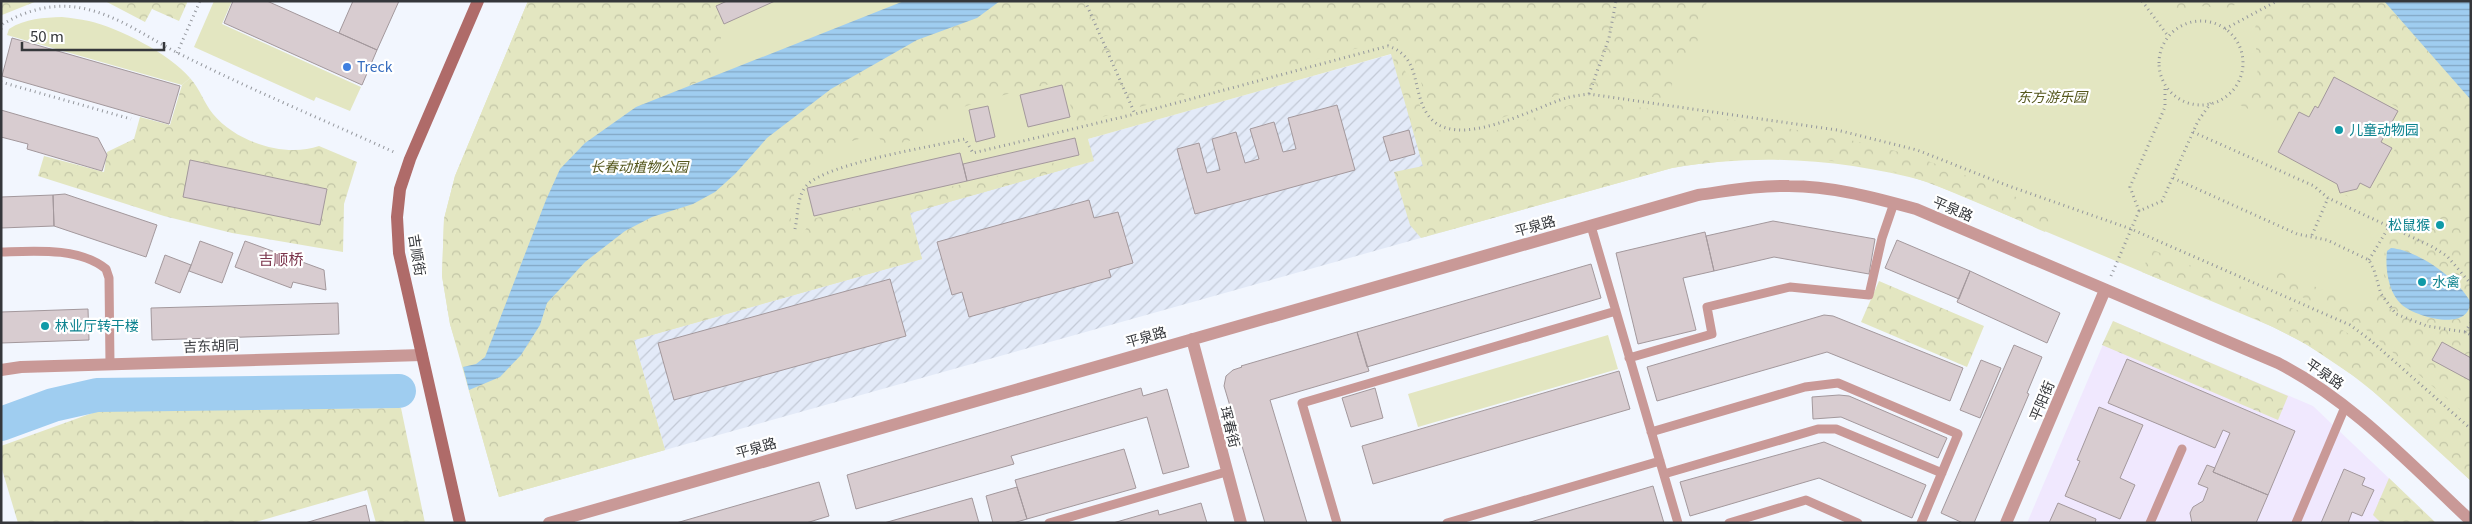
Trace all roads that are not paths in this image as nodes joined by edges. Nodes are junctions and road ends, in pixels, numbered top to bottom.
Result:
1 (478, 1) edge
2 (1894, 203) junction
3 (1591, 226) junction
4 (1, 252) edge
5 (2105, 290) junction
6 (1616, 311) junction
7 (1192, 339) junction
8 (422, 354) junction
9 (1630, 358) junction
10 (110, 364) junction
11 (1, 370) edge
12 (2345, 406) junction
13 (1651, 432) junction
14 (2182, 448) dead end
15 (1660, 461) junction
16 (1226, 472) junction
17 (1942, 473) junction
18 (1664, 474) junction
19 (2471, 520) edge
20 (2299, 522) edge
21 (460, 523) edge
22 (549, 523) edge
23 (1049, 523) edge
24 (1241, 523) edge
25 (1338, 523) edge
26 (1447, 523) edge
27 (1678, 523) edge
28 (1729, 523) edge
29 (1858, 523) edge
30 (1921, 523) edge
31 (2006, 523) edge
32 (2150, 523) edge

1 - 8 main road, 吉顺街
2 - 3 street, 平泉路
2 - 5 street, 平泉路
2 - 9 lane
3 - 6 lane
3 - 7 street, 平泉路
4 - 10 lane
5 - 12 street, 平泉路
5 - 31 street, 平阳街
6 - 9 lane
6 - 25 lane
7 - 16 street, 珲春街
7 - 22 street, 平泉路
8 - 10 street, 吉东胡同
8 - 21 main road, 吉顺街
9 - 13 lane
10 - 11 street, 吉东胡同
12 - 19 street, 平泉路
12 - 20 lane
13 - 15 lane
13 - 17 lane
14 - 32 lane
15 - 18 lane
15 - 26 lane
16 - 23 lane
16 - 24 street, 珲春街
17 - 18 lane
17 - 30 lane
18 - 27 lane
28 - 29 lane

